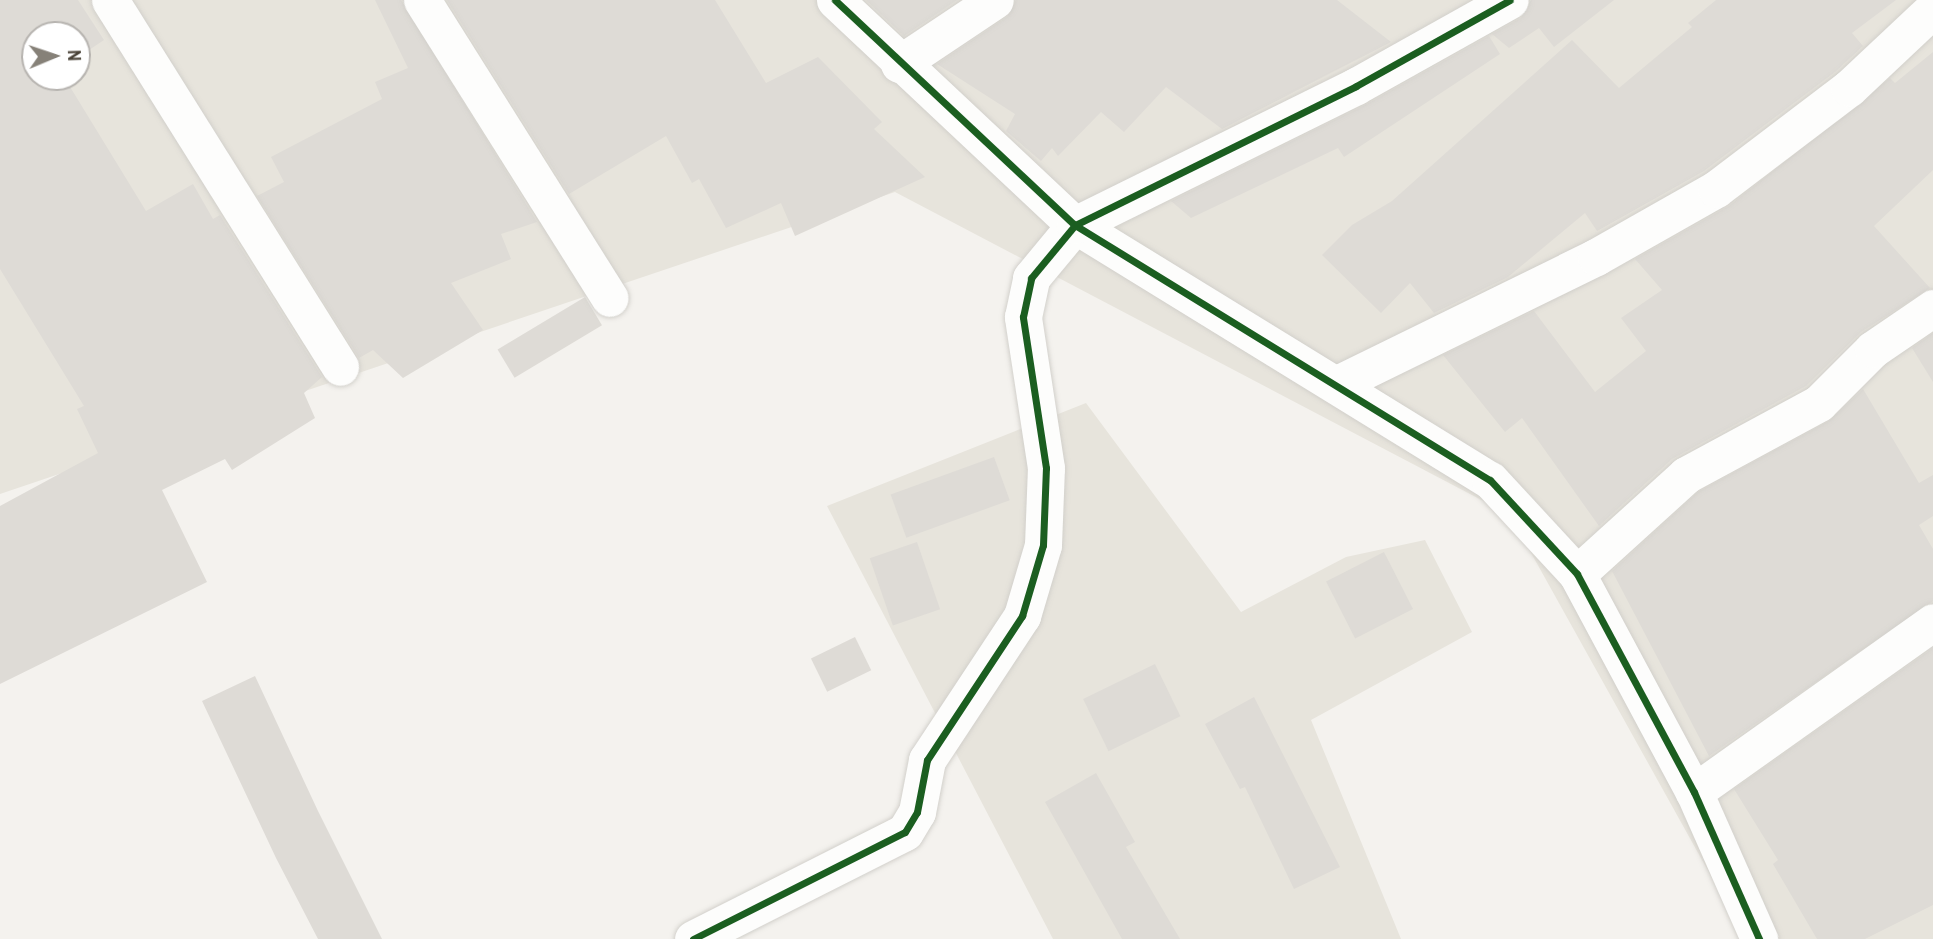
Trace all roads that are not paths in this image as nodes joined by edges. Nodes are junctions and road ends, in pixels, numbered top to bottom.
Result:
1 (110, 0) edge
2 (422, 0) edge
3 (835, 0) edge
4 (995, 0) edge
5 (1510, 0) edge
6 (1933, 9) edge
7 (899, 64) junction
8 (1075, 225) junction
9 (610, 298) dead end
10 (1933, 307) edge
11 (340, 367) dead end
12 (1339, 383) junction
13 (1577, 574) junction
14 (1933, 622) edge
15 (1694, 792) junction
16 (692, 939) edge
17 (1759, 939) edge

1 - 11 street
2 - 9 street
3 - 7 street
4 - 7 street
5 - 8 street
6 - 12 street
7 - 8 street
8 - 12 street
8 - 16 street
10 - 13 street
12 - 13 street
13 - 15 street
14 - 15 street
15 - 17 street

